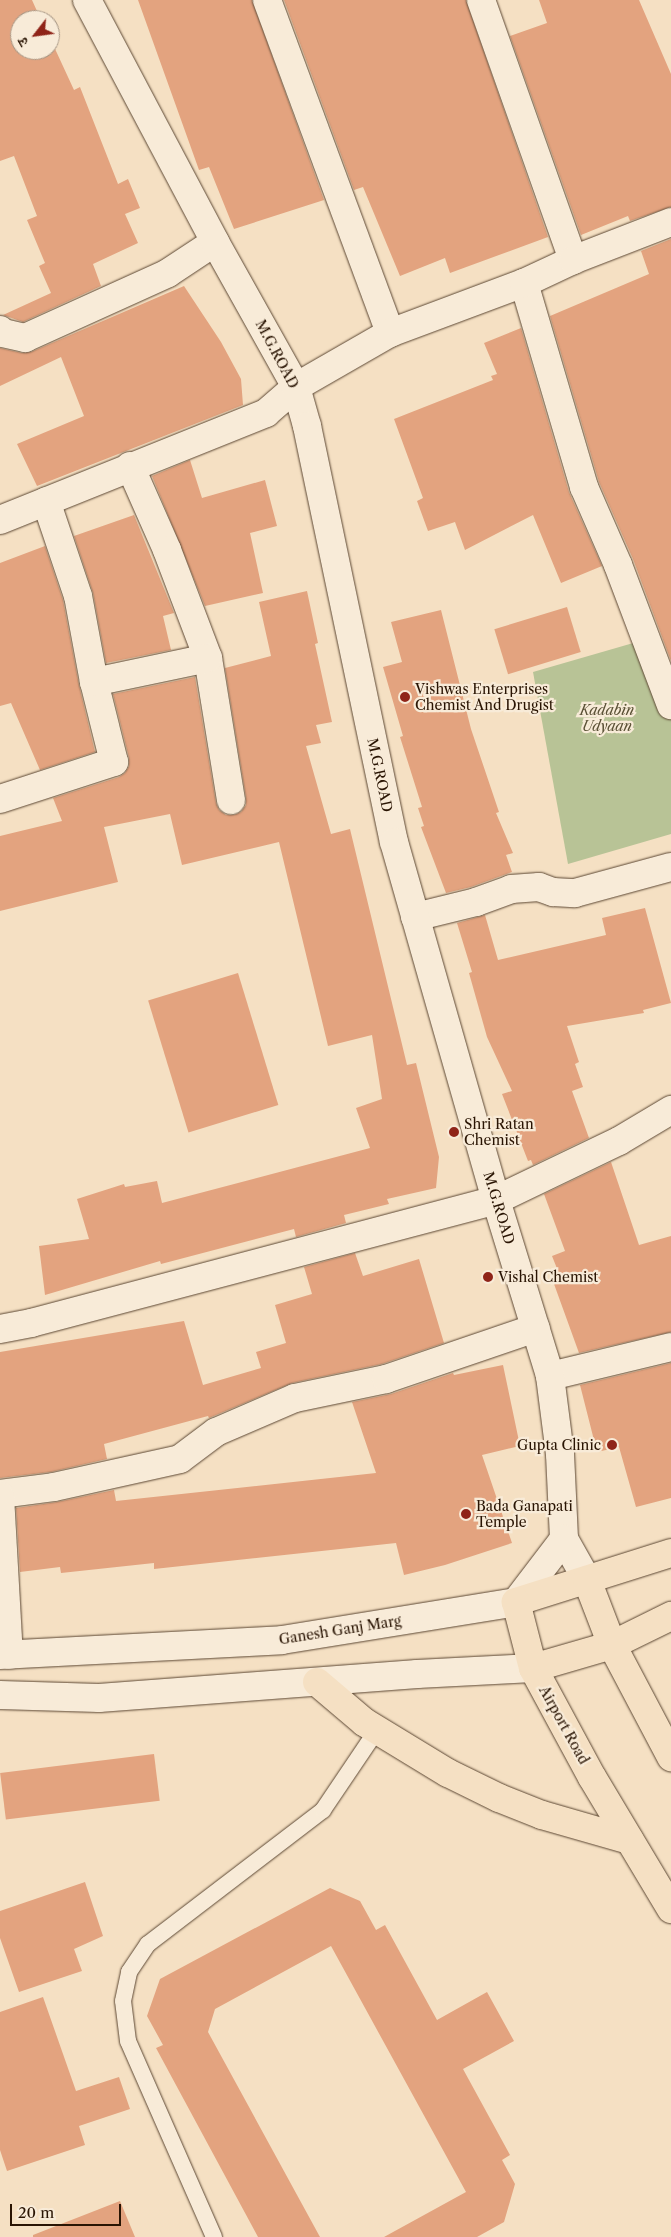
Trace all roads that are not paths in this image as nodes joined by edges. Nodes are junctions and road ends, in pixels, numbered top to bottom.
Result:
1 (87, 0) edge
2 (267, 0) edge
3 (481, 0) edge
4 (671, 222) edge
5 (215, 242) junction
6 (573, 260) junction
7 (524, 283) junction
8 (0, 330) edge
9 (390, 333) junction
10 (296, 387) junction
11 (130, 466) junction
12 (46, 501) junction
13 (0, 520) edge
14 (208, 658) junction
15 (94, 682) junction
16 (671, 705) edge
17 (0, 799) edge
18 (231, 800) dead end
19 (671, 867) edge
20 (415, 917) junction
21 (671, 1110) edge
22 (496, 1200) junction
23 (536, 1328) junction
24 (0, 1329) edge
25 (671, 1347) edge
26 (550, 1376) junction
27 (0, 1495) edge
28 (564, 1539) junction
29 (671, 1554) edge
30 (587, 1580) junction
31 (516, 1602) junction
32 (671, 1616) edge
33 (612, 1645) junction
34 (4, 1655) edge
35 (533, 1668) junction
36 (317, 1682) junction
37 (0, 1695) edge
38 (377, 1730) junction
39 (670, 1752) edge
40 (629, 1840) junction
41 (671, 1909) edge
42 (214, 2237) edge

1 - 5 street, M.G.ROAD
2 - 9 street
3 - 6 street
4 - 6 street
5 - 8 street
5 - 10 street, M.G.ROAD
6 - 7 street
7 - 9 street
7 - 16 street
9 - 10 street
10 - 11 street
10 - 20 street, M.G.ROAD
11 - 12 street
11 - 14 street
12 - 13 street
12 - 15 street
14 - 15 street
14 - 18 street
15 - 17 street
19 - 20 street
20 - 22 street, M.G.ROAD
21 - 22 street
22 - 23 street, M.G.ROAD
22 - 24 street
23 - 26 street, M.G.ROAD
23 - 27 street
25 - 26 street
26 - 28 street, M.G.ROAD
27 - 34 street
28 - 30 street, M.G.ROAD
28 - 31 street
29 - 30 main road, Ganesh Ganj Marg
30 - 31 main road, Ganesh Ganj Marg
30 - 33 main road
31 - 34 street, Ganesh Ganj Marg
31 - 35 main road, Airport Road
32 - 33 main road
33 - 35 main road
33 - 39 main road
35 - 36 street
35 - 40 main road, Airport Road
36 - 37 street
36 - 38 main road
38 - 40 main road
38 - 42 lane
40 - 41 main road, Airport Road

